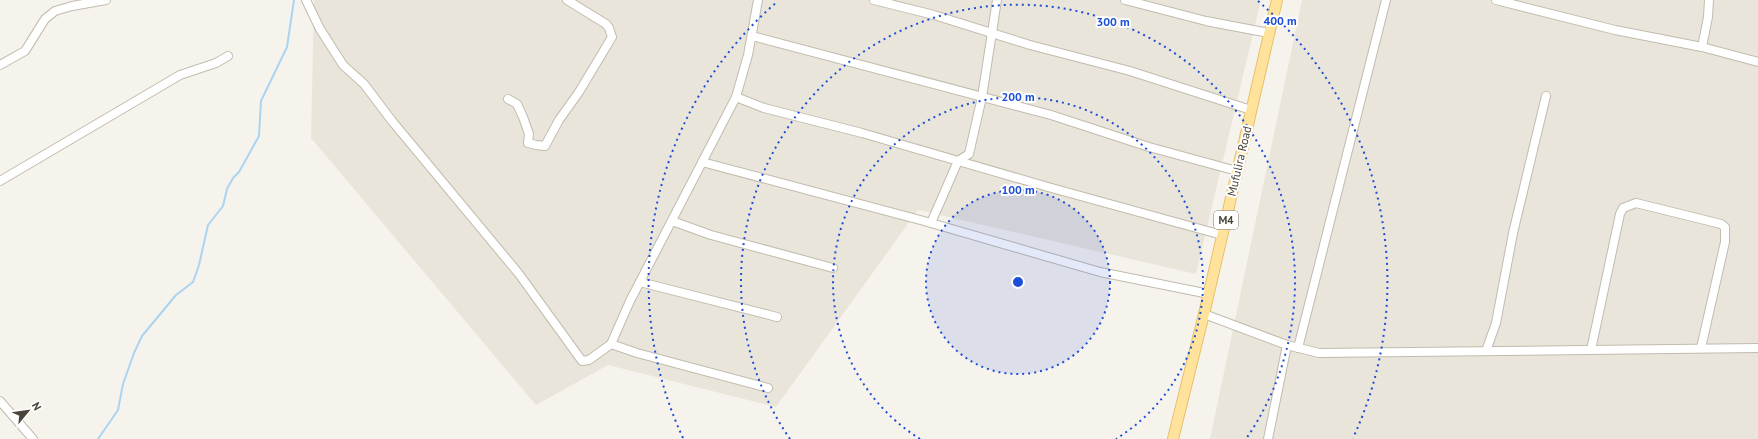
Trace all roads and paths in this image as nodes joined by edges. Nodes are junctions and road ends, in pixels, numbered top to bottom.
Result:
1 (106, 0) edge
2 (306, 0) edge
3 (567, 0) edge
4 (758, 0) edge
5 (874, 0) edge
6 (996, 0) edge
7 (1126, 0) edge
8 (1277, 0) edge
9 (1386, 0) edge
10 (1496, 0) edge
11 (1709, 0) edge
12 (991, 33) junction
13 (1269, 33) junction
14 (752, 36) junction
15 (1702, 47) junction
16 (228, 56) dead end
17 (1758, 62) edge
18 (0, 65) edge
19 (982, 96) junction
20 (1546, 96) dead end
21 (736, 97) junction
22 (508, 99) dead end
23 (1251, 110) junction
24 (958, 161) junction
25 (702, 162) junction
26 (1237, 172) junction
27 (0, 181) edge
28 (672, 221) junction
29 (931, 223) junction
30 (1222, 235) junction
31 (833, 268) dead end
32 (640, 282) junction
33 (1209, 294) junction
34 (1204, 314) junction
35 (777, 317) dead end
36 (611, 344) junction
37 (1287, 345) junction
38 (1298, 348) junction
39 (1701, 348) junction
40 (1758, 348) edge
41 (1591, 350) junction
42 (1486, 351) junction
43 (768, 388) dead end
44 (0, 401) edge
45 (34, 439) edge
46 (1173, 439) edge
47 (1268, 439) edge

1 - 18 street
2 - 36 street
3 - 22 street
4 - 14 street
5 - 12 street
6 - 12 street
7 - 13 street
8 - 13 main road, Mufulira Road / M4
9 - 38 street
10 - 15 street
11 - 15 street
12 - 19 street
12 - 23 street
13 - 23 main road, Mufulira Road / M4
14 - 19 street
14 - 21 street
15 - 17 street
16 - 27 street
19 - 24 street
19 - 26 street
20 - 42 street
21 - 24 street
21 - 25 street
23 - 26 main road, Mufulira Road / M4
24 - 29 street
24 - 30 street
25 - 28 street
25 - 29 street
26 - 30 main road, Mufulira Road / M4
28 - 31 street
28 - 32 street
29 - 33 street
30 - 33 main road, Mufulira Road / M4
32 - 35 street
32 - 36 street
33 - 34 main road, Mufulira Road / M4
34 - 37 street
34 - 46 main road, Mufulira Road / M4
36 - 43 street
37 - 38 street
37 - 47 street
38 - 42 street
39 - 40 street
39 - 41 street
39 - 41 street
41 - 42 street
44 - 45 street

